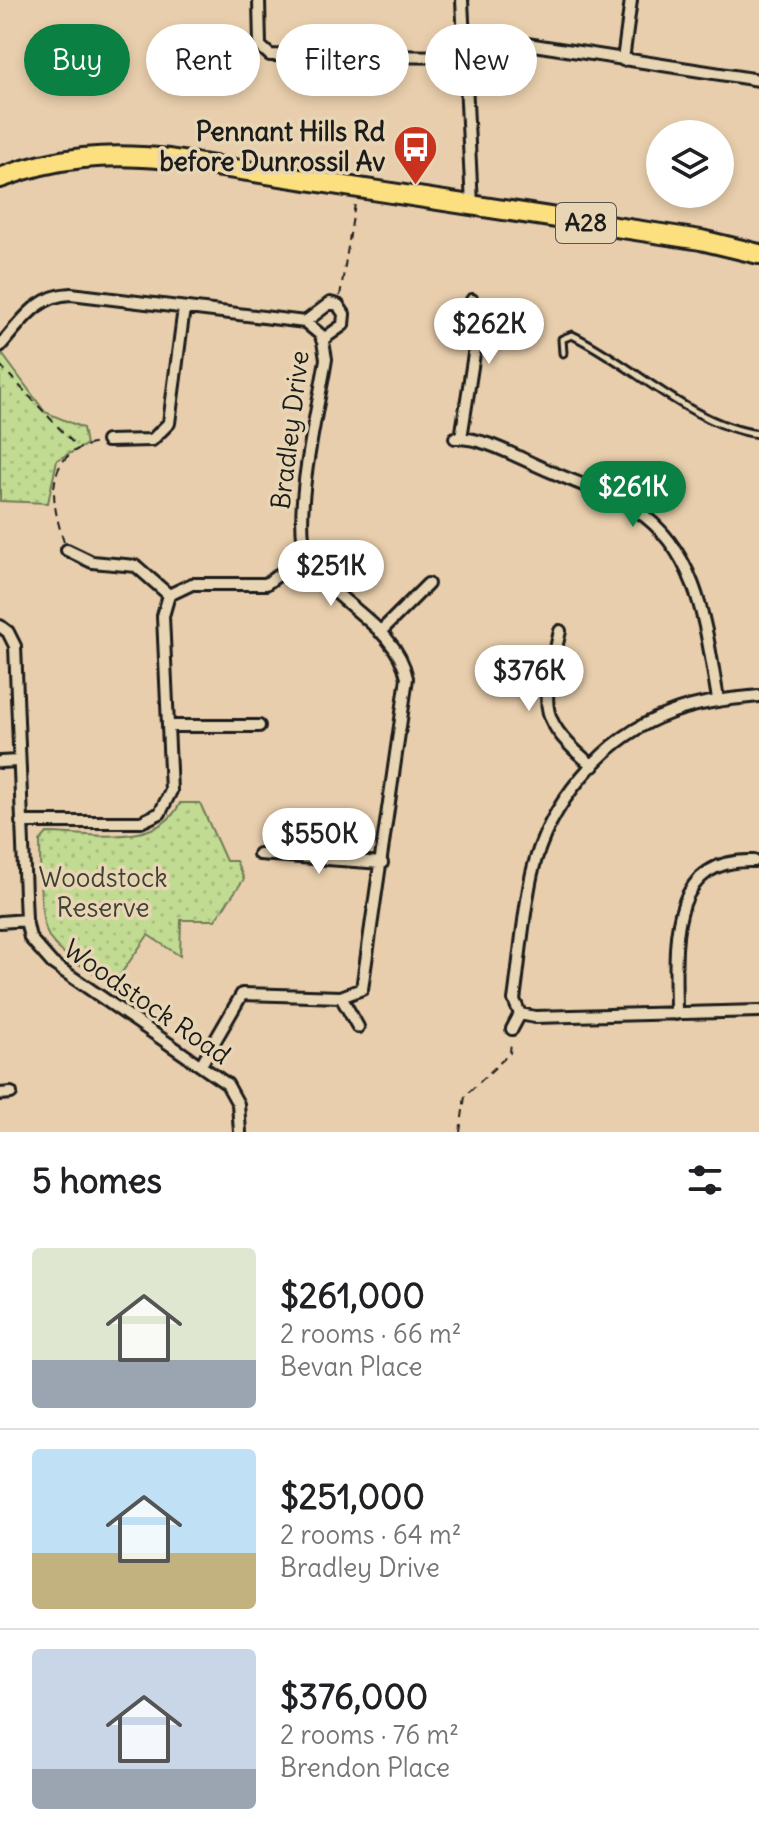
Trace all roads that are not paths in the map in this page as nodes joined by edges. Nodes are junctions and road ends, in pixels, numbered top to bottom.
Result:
1 (259, 0) edge
2 (462, 0) edge
3 (631, 0) edge
4 (463, 24) edge
5 (537, 46) edge
6 (425, 57) edge
7 (623, 60) junction
8 (759, 80) edge
9 (466, 96) edge
10 (0, 178) edge
11 (472, 205) junction
12 (701, 240) junction
13 (759, 241) edge
14 (759, 254) edge
15 (472, 300) dead end
16 (184, 308) junction
17 (305, 322) junction
18 (322, 340) junction
19 (0, 346) edge
20 (563, 353) dead end
21 (759, 434) edge
22 (107, 441) road end
23 (67, 550) road end
24 (307, 554) junction
25 (428, 584) dead end
26 (169, 595) junction
27 (0, 626) edge
28 (560, 631) dead end
29 (380, 632) junction
30 (759, 696) edge
31 (718, 699) junction
32 (169, 726) junction
33 (259, 726) dead end
34 (18, 761) junction
35 (0, 762) edge
36 (593, 766) junction
37 (21, 822) junction
38 (259, 854) dead end
39 (754, 861) dead end
40 (382, 863) junction
41 (26, 920) junction
42 (0, 922) edge
43 (341, 997) junction
44 (759, 1011) edge
45 (520, 1014) junction
46 (676, 1014) junction
47 (358, 1027) dead end
48 (512, 1029) road end
49 (201, 1065) junction
50 (240, 1132) edge

1 - 6 street
2 - 4 street
3 - 7 street
5 - 7 street
7 - 8 street
9 - 11 street
10 - 11 highway, A28
11 - 12 highway, A28
12 - 13 highway, A28
12 - 14 highway, A28
15 - 31 street
16 - 17 street, Bradley Drive
16 - 19 street, Bradley Drive
16 - 22 street
17 - 18 street, Bradley Drive
17 - 18 street, Bradley Drive
18 - 24 street, Bradley Drive
20 - 21 lane
23 - 26 street
24 - 26 street
24 - 29 street
25 - 29 street
26 - 32 street
27 - 34 street, Woodstock Road
28 - 36 street
29 - 40 street
30 - 31 street
31 - 36 street
32 - 33 street
32 - 37 street
34 - 35 street
34 - 37 street, Woodstock Road
36 - 45 street
37 - 41 street, Woodstock Road
38 - 40 street
39 - 46 street
40 - 43 street
41 - 42 street
41 - 49 street, Woodstock Road
43 - 47 street
43 - 49 street
44 - 46 street
45 - 46 street
45 - 48 street
49 - 50 street, Woodstock Road

